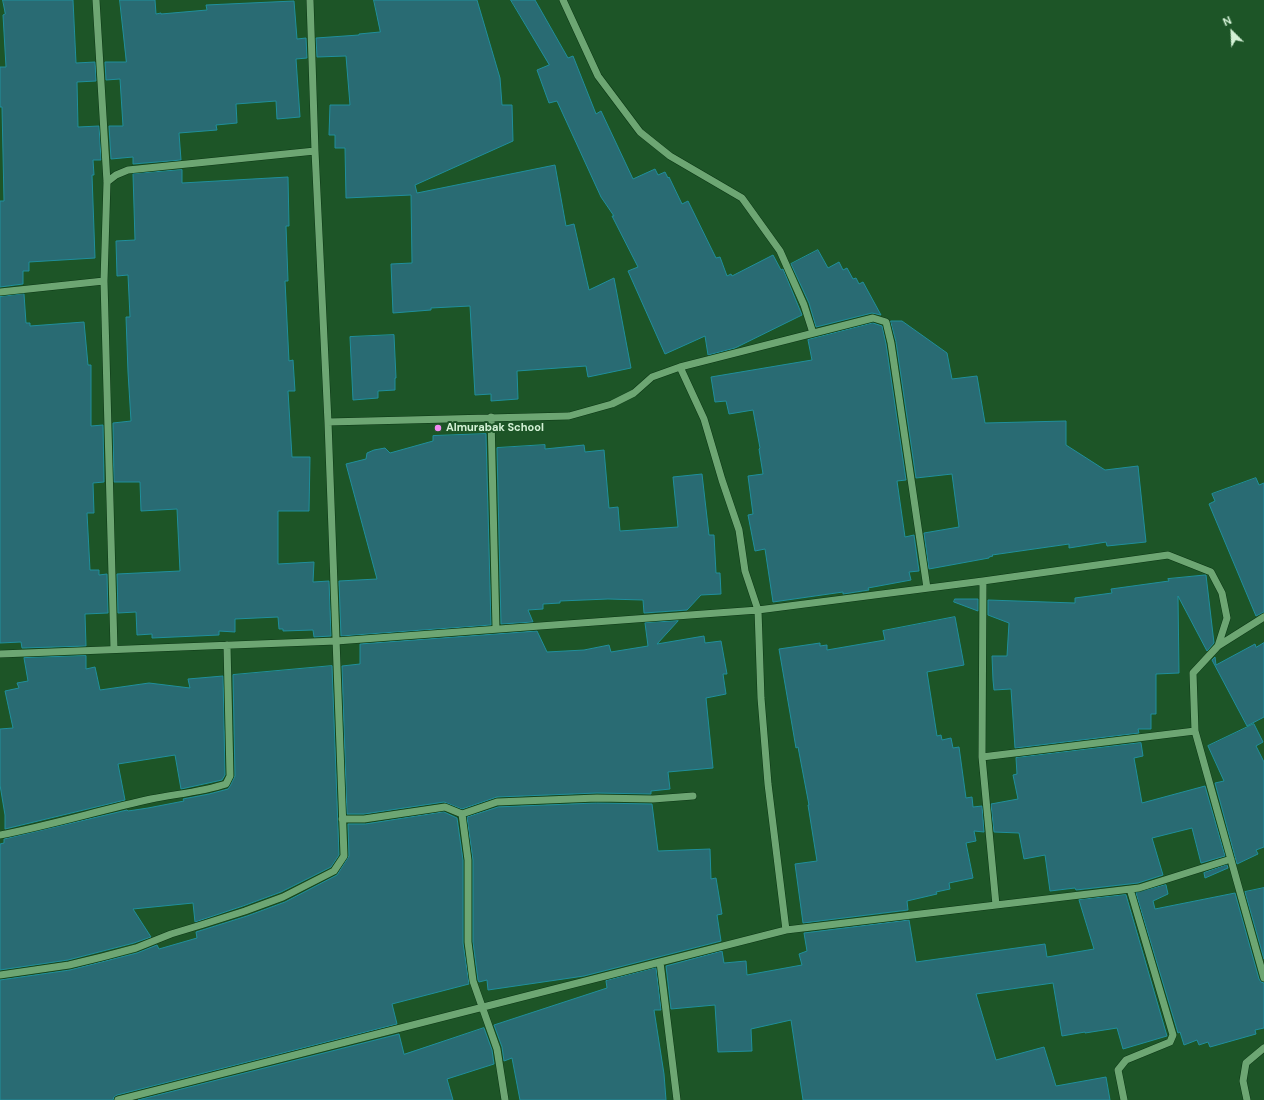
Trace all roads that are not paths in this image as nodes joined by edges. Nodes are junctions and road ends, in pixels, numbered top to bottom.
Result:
1 (96, 0) edge
2 (310, 0) edge
3 (563, 0) edge
4 (315, 151) junction
5 (106, 182) junction
6 (104, 281) junction
7 (0, 292) edge
8 (813, 333) junction
9 (680, 367) junction
10 (491, 417) junction
11 (328, 422) junction
12 (983, 581) junction
13 (927, 588) junction
14 (758, 610) junction
15 (1264, 617) edge
16 (496, 629) junction
17 (336, 641) junction
18 (227, 645) junction
19 (1218, 646) junction
20 (114, 649) junction
21 (0, 654) edge
22 (1195, 731) junction
23 (982, 757) junction
24 (694, 796) dead end
25 (462, 814) junction
26 (342, 819) junction
27 (0, 835) edge
28 (1231, 859) junction
29 (1130, 889) junction
30 (996, 905) junction
31 (786, 930) junction
32 (660, 962) junction
33 (0, 975) edge
34 (1264, 978) edge
35 (482, 1007) junction
36 (1264, 1048) edge
37 (120, 1100) edge
38 (505, 1100) edge
39 (677, 1100) edge
40 (1124, 1100) edge
41 (1247, 1100) edge

1 - 5 street
2 - 4 street
3 - 8 street
4 - 5 street
4 - 11 street
5 - 6 street
6 - 7 street
6 - 20 street
8 - 9 street
8 - 13 street
9 - 10 street
9 - 14 street
10 - 11 street
10 - 16 street
11 - 17 street
12 - 13 street
12 - 19 street
12 - 23 street
13 - 14 street
14 - 16 street
14 - 31 street
15 - 19 street
16 - 17 street
17 - 18 street
17 - 26 street
18 - 20 street
18 - 27 street
19 - 22 street
20 - 21 street
22 - 23 street
22 - 28 street
23 - 30 street
24 - 25 street
25 - 26 street
25 - 35 street
26 - 33 street
28 - 29 street
28 - 34 street
29 - 30 street
29 - 40 street
30 - 31 street
31 - 32 street
32 - 35 street
32 - 39 street
35 - 37 street
35 - 38 street
36 - 41 street

